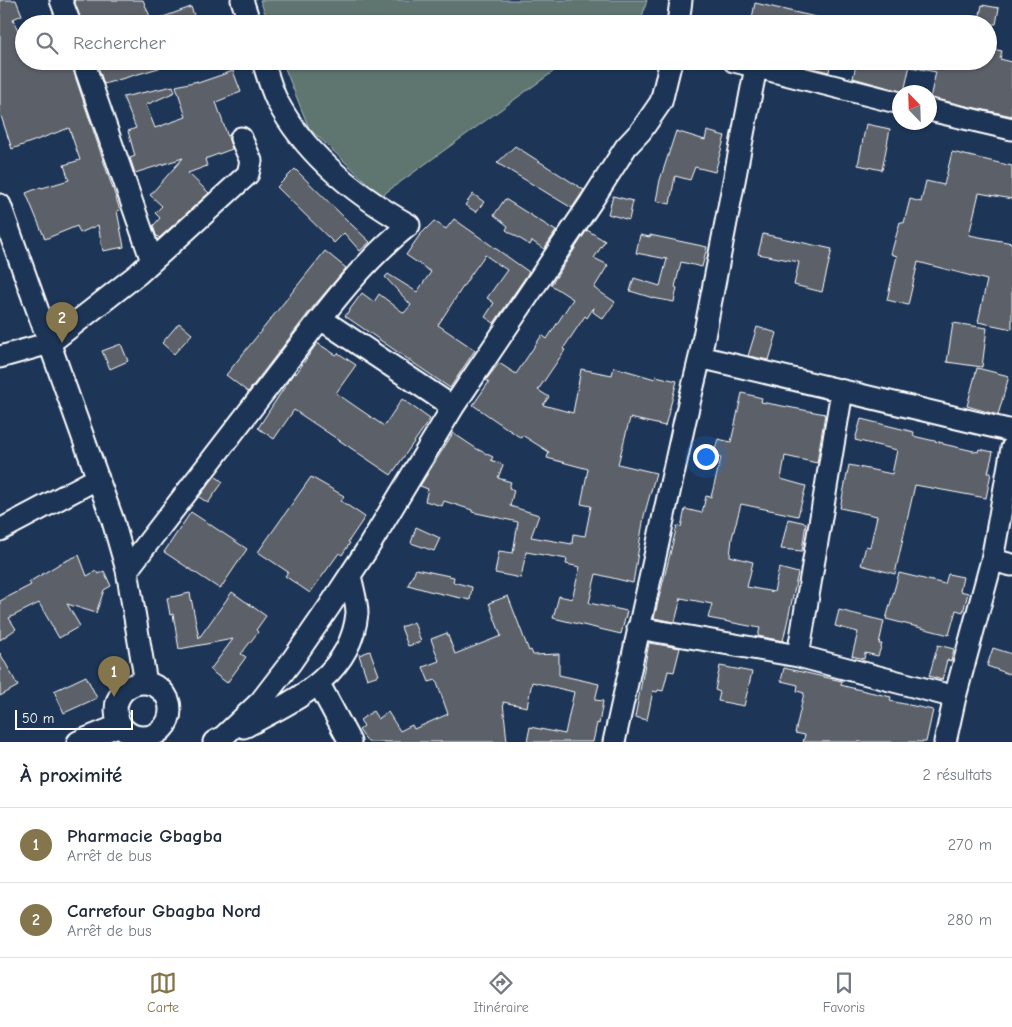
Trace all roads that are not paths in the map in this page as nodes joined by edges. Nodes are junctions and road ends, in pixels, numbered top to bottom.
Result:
1 (61, 0) edge
2 (242, 0) edge
3 (681, 0) edge
4 (67, 15) edge
5 (247, 15) edge
6 (679, 15) edge
7 (85, 70) edge
8 (266, 70) edge
9 (669, 70) edge
10 (755, 70) edge
11 (768, 70) edge
12 (892, 101) edge
13 (937, 112) edge
14 (1012, 129) edge
15 (241, 138) dead end
16 (2, 217) edge
17 (152, 261) junction
18 (321, 319) junction
19 (50, 342) junction
20 (0, 357) edge
21 (700, 357) junction
22 (842, 391) junction
23 (453, 407) junction
24 (1012, 431) edge
25 (1012, 448) edge
26 (98, 478) junction
27 (0, 530) edge
28 (1002, 562) edge
29 (127, 570) junction
30 (350, 575) junction
31 (638, 628) junction
32 (798, 656) junction
33 (146, 683) junction
34 (320, 684) junction
35 (955, 697) junction
36 (128, 734) edge
37 (162, 737) edge
38 (219, 740) edge
39 (78, 742) edge
40 (350, 742) edge
41 (614, 742) edge
42 (945, 742) edge

1 - 4 street
2 - 5 street
3 - 6 street
7 - 17 street
8 - 18 street
9 - 23 street
10 - 21 street
11 - 12 street
13 - 14 street
15 - 17 street
16 - 19 street
17 - 19 street
18 - 23 street
18 - 29 street
19 - 20 street
19 - 26 street
21 - 22 street
21 - 31 street
22 - 24 street
22 - 32 street
23 - 30 street
25 - 28 street
26 - 27 street
26 - 29 street
28 - 35 street
29 - 33 street
30 - 34 street
30 - 38 street
31 - 32 street
31 - 41 street
32 - 35 street
33 - 36 street
33 - 37 street
34 - 38 street
34 - 40 street
35 - 42 street
36 - 37 street
36 - 39 street

